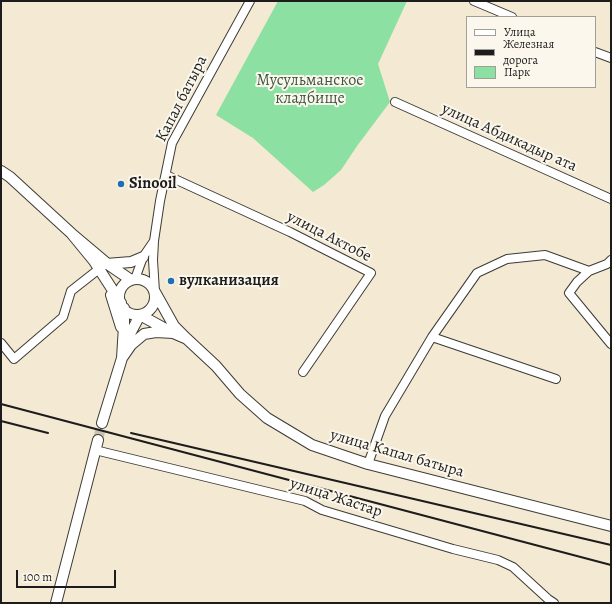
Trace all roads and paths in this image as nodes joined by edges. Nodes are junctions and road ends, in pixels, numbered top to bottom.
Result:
1 (250, 1) edge
2 (478, 2) edge
3 (510, 16) edge
4 (596, 52) edge
5 (611, 58) edge
6 (395, 102) dead end
7 (1, 171) edge
8 (166, 175) junction
9 (611, 200) edge
10 (154, 241) junction
11 (143, 257) junction
12 (611, 260) edge
13 (103, 266) junction
14 (589, 271) junction
15 (133, 280) junction
16 (107, 281) junction
17 (155, 292) junction
18 (122, 306) junction
19 (140, 315) junction
20 (172, 333) junction
21 (123, 335) junction
22 (432, 338) junction
23 (187, 339) junction
24 (1, 343) edge
25 (611, 344) edge
26 (122, 358) junction
27 (303, 372) dead end
28 (556, 379) dead end
29 (102, 422) tunnel mouth
30 (97, 445) joint
31 (368, 464) junction
32 (611, 526) edge
33 (56, 603) edge
34 (554, 603) edge

1 - 8 street, Капал батыра
2 - 3 street
4 - 5 street
6 - 9 street, улица Абдикадыр ата
7 - 13 main road
8 - 10 street, Капал батыра
8 - 27 street, улица Актобе
10 - 11 street, Капал батыра
10 - 17 street, Капал батыра
11 - 13 main road
11 - 15 street, Капал батыра
12 - 14 street
13 - 15 main road
13 - 16 main road
13 - 24 street
14 - 22 street
14 - 25 street
15 - 17 main road
15 - 18 main road
16 - 18 main road
16 - 21 main road
17 - 19 main road
17 - 23 main road, улица Капал батыра
18 - 19 main road
18 - 21 main road
19 - 20 main road, улица Капал батыра
19 - 26 main road
20 - 23 main road, улица Капал батыра
20 - 26 main road
21 - 26 main road
22 - 28 street
22 - 31 street
23 - 31 main road, улица Капал батыра
26 - 29 main road
30 - 33 main road
30 - 34 street, улица Жастар
31 - 32 main road, улица Капал батыра

